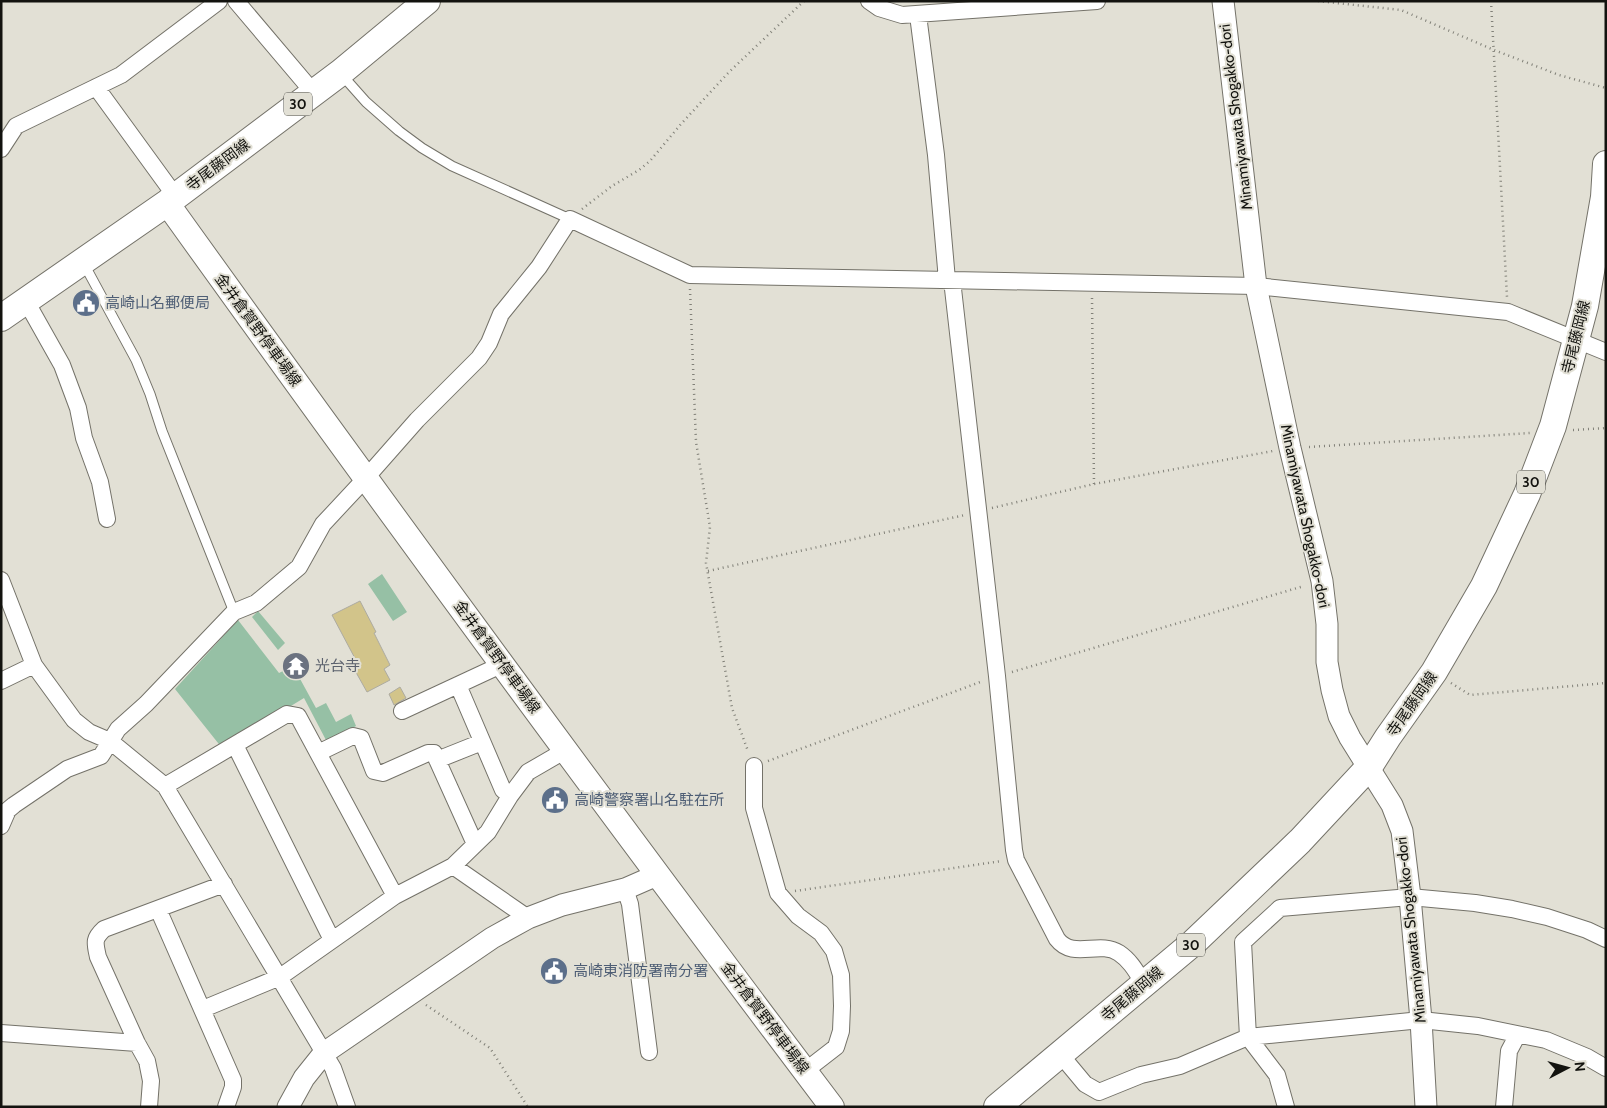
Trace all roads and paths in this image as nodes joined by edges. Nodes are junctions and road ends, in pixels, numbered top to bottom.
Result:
1 (236, 1) edge
2 (427, 1) edge
3 (804, 1) edge
4 (869, 1) edge
5 (1097, 1) edge
6 (1222, 1) edge
7 (1318, 1) edge
8 (1491, 1) edge
9 (216, 2) edge
10 (918, 15) junction
11 (1494, 50) junction
12 (340, 73) junction
13 (96, 87) junction
14 (1606, 88) edge
15 (313, 92) junction
16 (1, 150) edge
17 (1606, 164) edge
18 (171, 200) junction
19 (570, 219) junction
20 (83, 262) junction
21 (690, 275) junction
22 (949, 280) junction
23 (1092, 284) junction
24 (1256, 286) junction
25 (26, 301) junction
26 (1508, 312) junction
27 (1, 318) edge
28 (1576, 340) junction
29 (1606, 352) edge
30 (1606, 428) edge
31 (1550, 432) junction
32 (1290, 448) junction
33 (365, 479) junction
34 (1094, 484) junction
35 (978, 512) junction
36 (107, 519) dead end
37 (708, 571) junction
38 (1, 580) edge
39 (1322, 581) junction
40 (234, 612) junction
41 (503, 664) junction
42 (34, 665) junction
43 (1434, 672) junction
44 (997, 676) junction
45 (1, 681) edge
46 (1606, 683) edge
47 (458, 685) junction
48 (402, 711) dead end
49 (110, 741) junction
50 (482, 742) junction
51 (236, 745) junction
52 (566, 750) junction
53 (318, 753) junction
54 (438, 760) junction
55 (754, 766) junction
56 (1369, 767) junction
57 (165, 786) junction
58 (510, 796) junction
59 (1, 826) edge
60 (476, 844) junction
61 (1016, 860) junction
62 (454, 866) junction
63 (657, 875) junction
64 (224, 884) junction
65 (625, 889) junction
66 (778, 893) junction
67 (395, 896) junction
68 (1410, 897) junction
69 (158, 909) junction
70 (528, 918) junction
71 (1606, 939) edge
72 (332, 940) junction
73 (280, 977) junction
74 (1144, 984) junction
75 (413, 991) junction
76 (203, 1009) junction
77 (1420, 1020) junction
78 (1, 1034) edge
79 (1517, 1036) junction
80 (1248, 1037) junction
81 (137, 1043) junction
82 (649, 1052) dead end
83 (324, 1053) junction
84 (1060, 1054) junction
85 (1606, 1068) edge
86 (805, 1071) junction
87 (149, 1107) edge
88 (226, 1107) edge
89 (288, 1107) edge
90 (347, 1107) edge
91 (528, 1107) edge
92 (832, 1107) edge
93 (997, 1107) edge
94 (1286, 1107) edge
95 (1426, 1107) edge
96 (1504, 1107) edge

1 - 15 street
2 - 12 main road, 寺尾藤岡線 / 30
3 - 19 path
4 - 10 street
5 - 10 street
6 - 24 street, Minamiyawata Shogakko-dori
7 - 11 path
8 - 11 path
9 - 13 street
10 - 22 street
11 - 14 path
11 - 26 path
12 - 15 main road, 寺尾藤岡線 / 30
12 - 19 lane
13 - 16 street
13 - 18 street
15 - 18 main road, 寺尾藤岡線 / 30
17 - 28 main road, 寺尾藤岡線 / 30
18 - 20 main road, 寺尾藤岡線 / 30
18 - 33 main road, 金井倉賀野停車場線
19 - 21 street
19 - 33 street
20 - 25 main road, 寺尾藤岡線 / 30
20 - 40 lane
21 - 22 street
21 - 37 path
22 - 23 street
22 - 35 street
23 - 24 street
23 - 34 path
24 - 26 street
24 - 32 street, Minamiyawata Shogakko-dori
25 - 27 main road, 寺尾藤岡線 / 30
25 - 36 street
26 - 28 street
28 - 29 street
28 - 31 main road, 寺尾藤岡線 / 30
30 - 31 path
31 - 32 path
31 - 43 main road, 寺尾藤岡線 / 30
32 - 34 path
32 - 39 street, Minamiyawata Shogakko-dori
33 - 40 street
33 - 41 main road, 金井倉賀野停車場線
34 - 35 path
35 - 37 path
35 - 44 street
37 - 55 path
38 - 42 street
39 - 44 path
39 - 56 street, Minamiyawata Shogakko-dori
40 - 49 street
41 - 47 street
41 - 52 main road, 金井倉賀野停車場線
42 - 45 street
42 - 49 street
43 - 46 path
43 - 56 main road, 寺尾藤岡線 / 30
44 - 55 path
44 - 61 street
47 - 48 street
47 - 50 street
49 - 57 street
49 - 59 street
50 - 54 street
50 - 58 street
51 - 53 street
51 - 57 street
51 - 72 street
52 - 58 street
52 - 63 main road, 金井倉賀野停車場線
53 - 54 street
53 - 67 street
54 - 60 street
55 - 66 street
56 - 68 street, Minamiyawata Shogakko-dori
56 - 74 main road, 寺尾藤岡線 / 30
57 - 64 street
58 - 60 street
60 - 62 street
61 - 66 path
61 - 74 street
62 - 67 street
62 - 70 street
63 - 65 street
63 - 86 main road, 金井倉賀野停車場線
64 - 69 street
64 - 73 street
65 - 70 street
65 - 82 street
66 - 86 street
67 - 72 street
68 - 71 street
68 - 77 street, Minamiyawata Shogakko-dori
68 - 80 street
69 - 76 street
69 - 81 street
70 - 75 street
72 - 73 street
73 - 76 street
73 - 83 street
74 - 84 main road, 寺尾藤岡線 / 30
75 - 83 street
75 - 91 path
76 - 88 street
77 - 79 street
77 - 80 street
77 - 95 street, Minamiyawata Shogakko-dori
78 - 81 street
79 - 85 street
79 - 96 street
80 - 84 street
80 - 94 street
81 - 87 street
83 - 89 street
83 - 90 street
84 - 93 main road, 寺尾藤岡線 / 30
86 - 92 main road, 金井倉賀野停車場線

